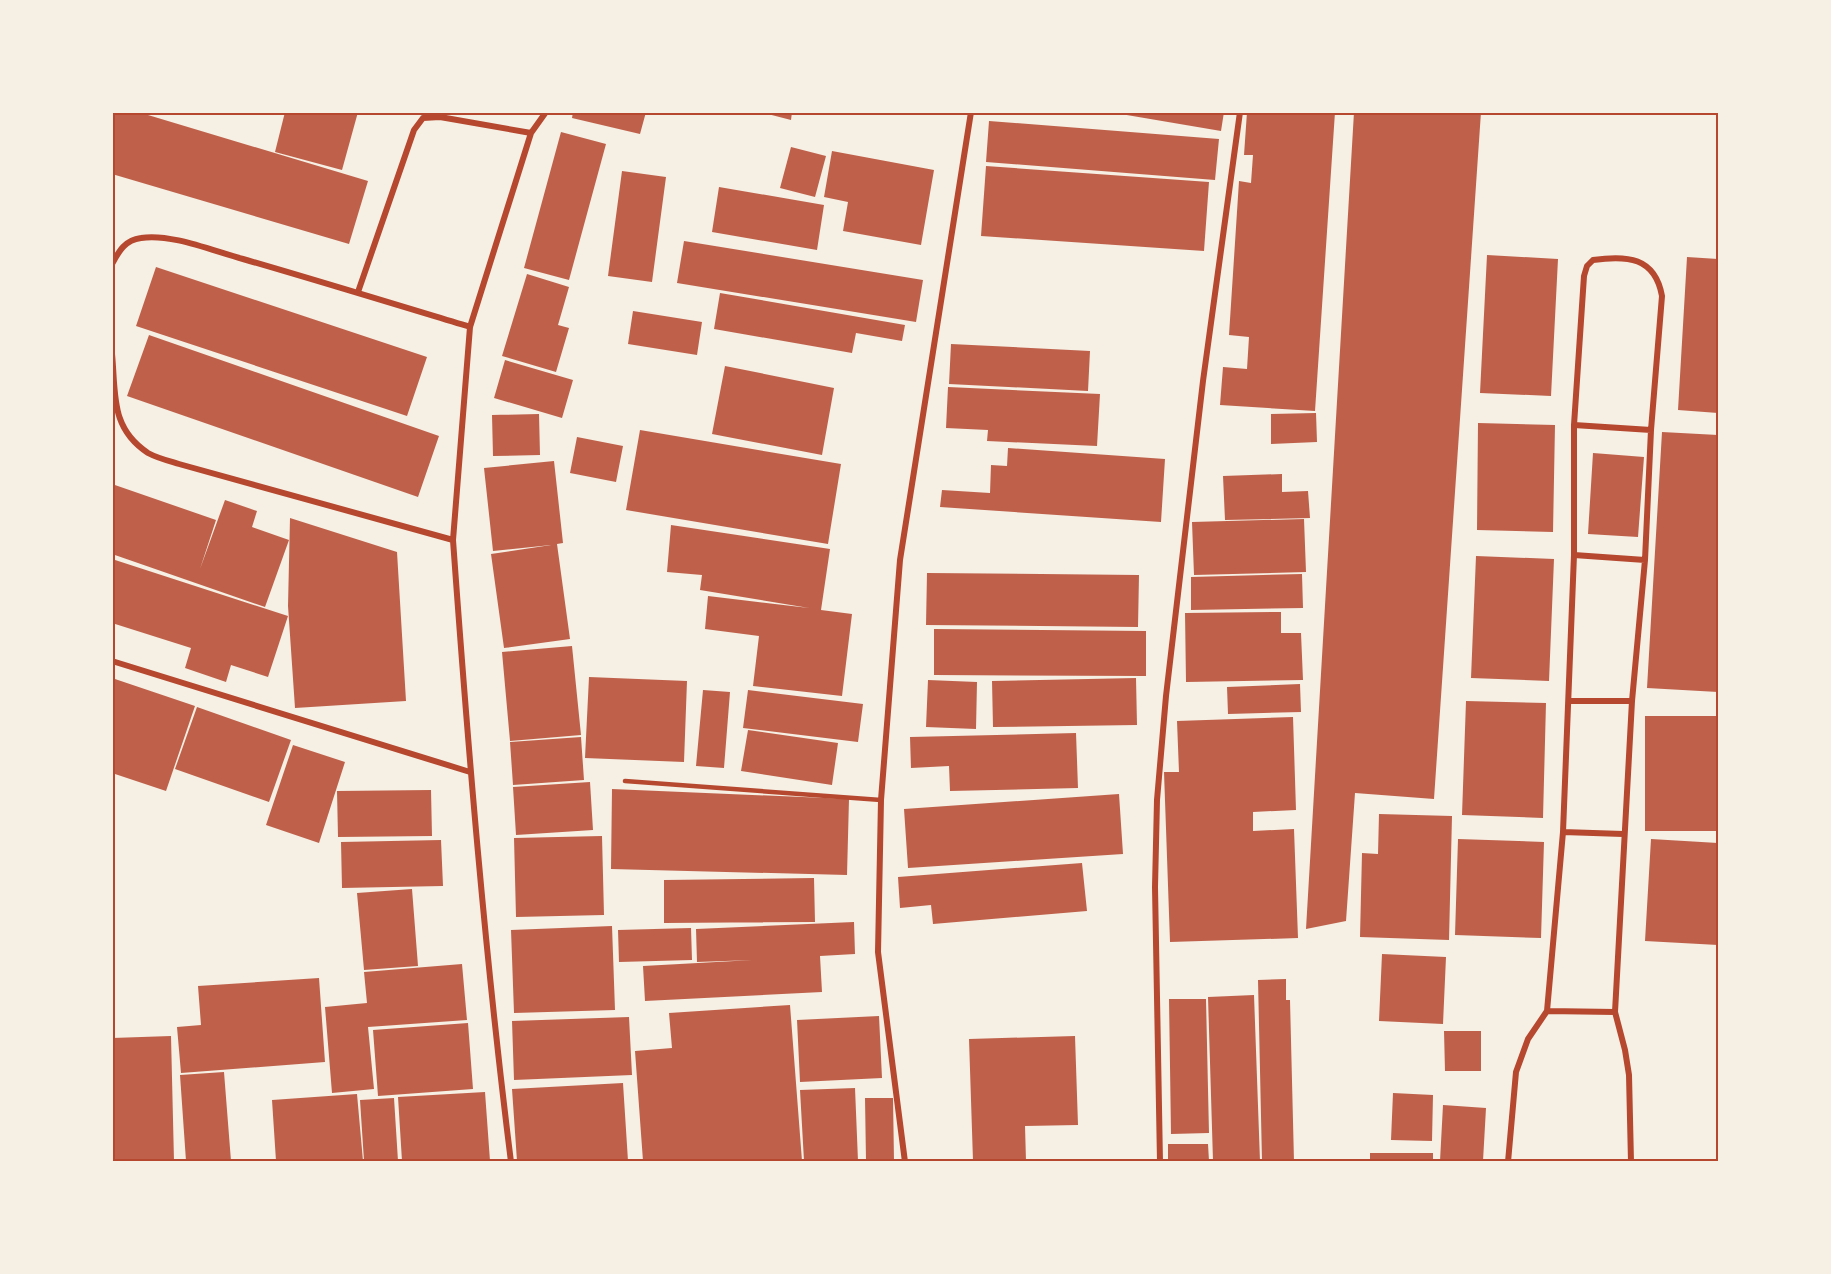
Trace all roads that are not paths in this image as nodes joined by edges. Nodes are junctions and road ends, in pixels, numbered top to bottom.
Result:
1 (546, 112) edge
2 (971, 112) edge
3 (1240, 112) edge
4 (531, 133) junction
5 (112, 264) edge
6 (358, 292) junction
7 (470, 327) junction
8 (112, 354) edge
9 (1574, 425) junction
10 (1651, 430) junction
11 (453, 540) junction
12 (1574, 555) junction
13 (1645, 560) junction
14 (112, 661) edge
15 (1569, 701) junction
16 (1632, 701) junction
17 (470, 772) junction
18 (625, 782) dead end
19 (881, 800) junction
20 (1563, 832) junction
21 (1623, 834) junction
22 (1547, 1011) junction
23 (1615, 1012) junction
24 (511, 1161) edge
25 (905, 1161) edge
26 (1160, 1161) edge
27 (1508, 1161) edge
28 (1631, 1161) edge

1 - 4 street
2 - 19 street
3 - 26 street
4 - 6 street
4 - 7 street
5 - 6 street
6 - 7 street
7 - 11 street
8 - 11 street
9 - 10 street
9 - 10 street
9 - 12 street
10 - 13 street
11 - 17 street
12 - 13 street
12 - 15 street
13 - 16 street
14 - 17 street
15 - 16 street
15 - 20 street
16 - 21 street
17 - 24 street
18 - 19 lane
19 - 25 street
20 - 21 street
20 - 22 street
21 - 23 street
22 - 23 street
22 - 27 street
23 - 28 street

